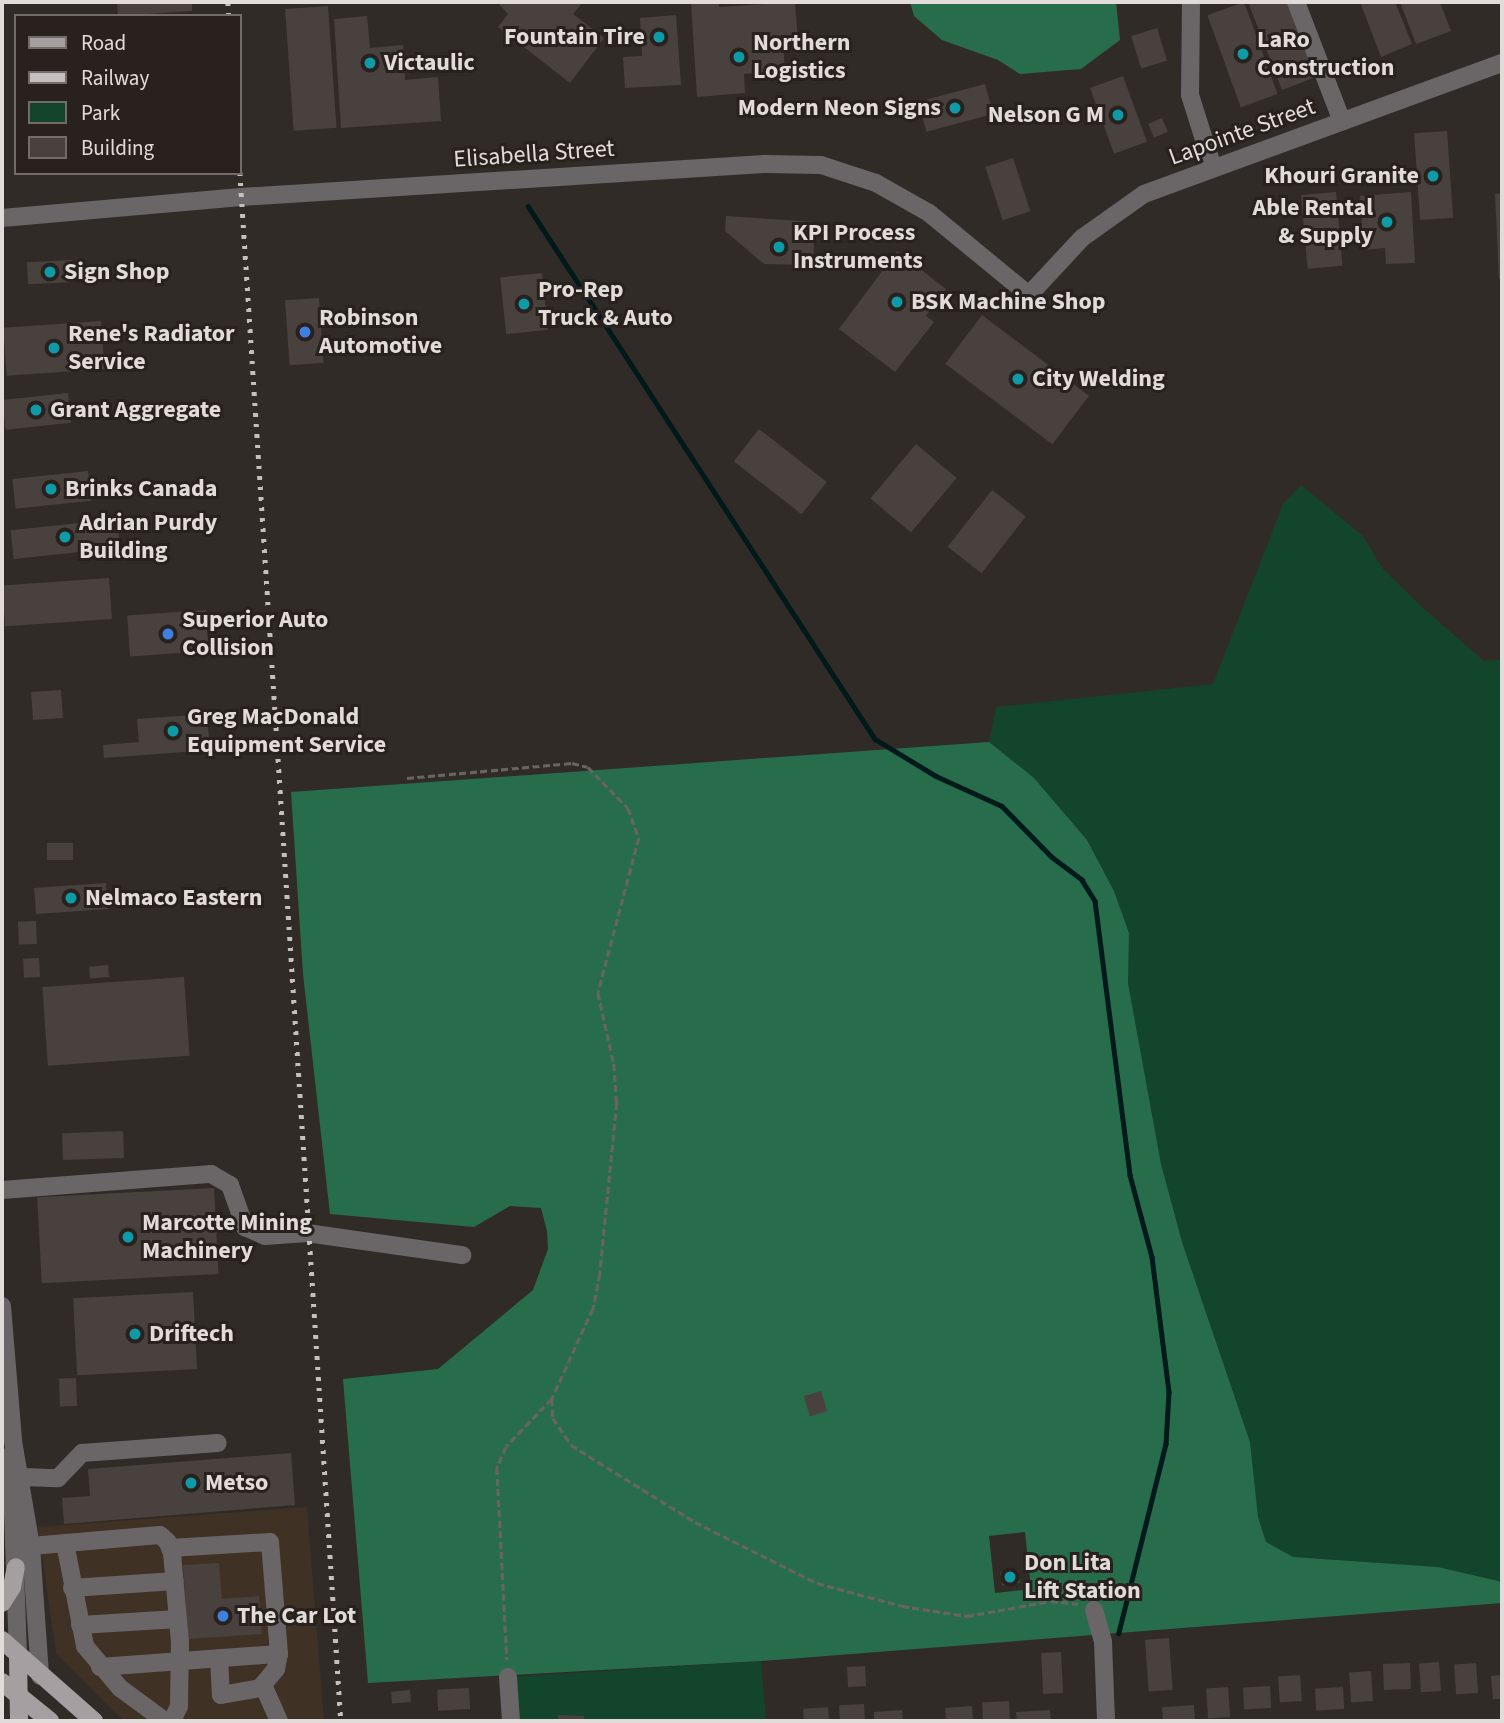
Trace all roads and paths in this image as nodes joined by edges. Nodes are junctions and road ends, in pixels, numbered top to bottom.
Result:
1 (1191, 2) edge
2 (1296, 2) edge
3 (1502, 63) edge
4 (1342, 121) junction
5 (1213, 168) junction
6 (2, 218) edge
7 (1029, 295) joint
8 (407, 778) dead end
9 (2, 1191) edge
10 (461, 1255) dead end
11 (2, 1306) edge
12 (552, 1399) junction
13 (6, 1410) edge
14 (13, 1441) junction
15 (218, 1443) dead end
16 (22, 1477) junction
17 (65, 1543) junction
18 (31, 1546) junction
19 (170, 1548) junction
20 (16, 1567) junction
21 (175, 1581) junction
22 (72, 1588) junction
23 (2, 1603) edge
24 (1094, 1610) joint
25 (178, 1619) junction
26 (80, 1625) junction
27 (2, 1640) edge
28 (279, 1654) junction
29 (18, 1655) junction
30 (219, 1658) junction
31 (179, 1661) junction
32 (100, 1667) junction
33 (40, 1676) junction
34 (508, 1677) joint
35 (2, 1682) edge
36 (263, 1685) junction
37 (19, 1696) junction
38 (45, 1719) edge
39 (19, 1721) edge
40 (94, 1721) edge
41 (165, 1721) edge
42 (172, 1721) edge
43 (279, 1721) edge
44 (511, 1721) edge
45 (1106, 1721) edge

1 - 5 street
2 - 4 street
3 - 4 street, Lapointe Street
4 - 5 street, Lapointe Street
5 - 7 street, Lapointe Street
6 - 7 street, Elisabella Street
8 - 12 path
9 - 10 street
11 - 13 street
12 - 24 path
12 - 34 path
13 - 14 street
14 - 16 street
14 - 20 street
15 - 16 street
16 - 18 street
17 - 18 street
17 - 19 street
17 - 22 street
18 - 33 street
19 - 21 street
19 - 28 street
20 - 23 main road
20 - 29 street
21 - 22 street
21 - 25 street
22 - 26 street
24 - 45 street
25 - 26 street
25 - 31 street
26 - 32 street
27 - 29 main road
28 - 30 street
28 - 36 street
29 - 33 main road
29 - 37 main road
30 - 31 street
30 - 36 street
31 - 32 street
31 - 42 street
32 - 41 street
33 - 38 main road
33 - 40 main road
34 - 44 street
35 - 37 main road
36 - 43 street
37 - 38 main road
37 - 39 main road

